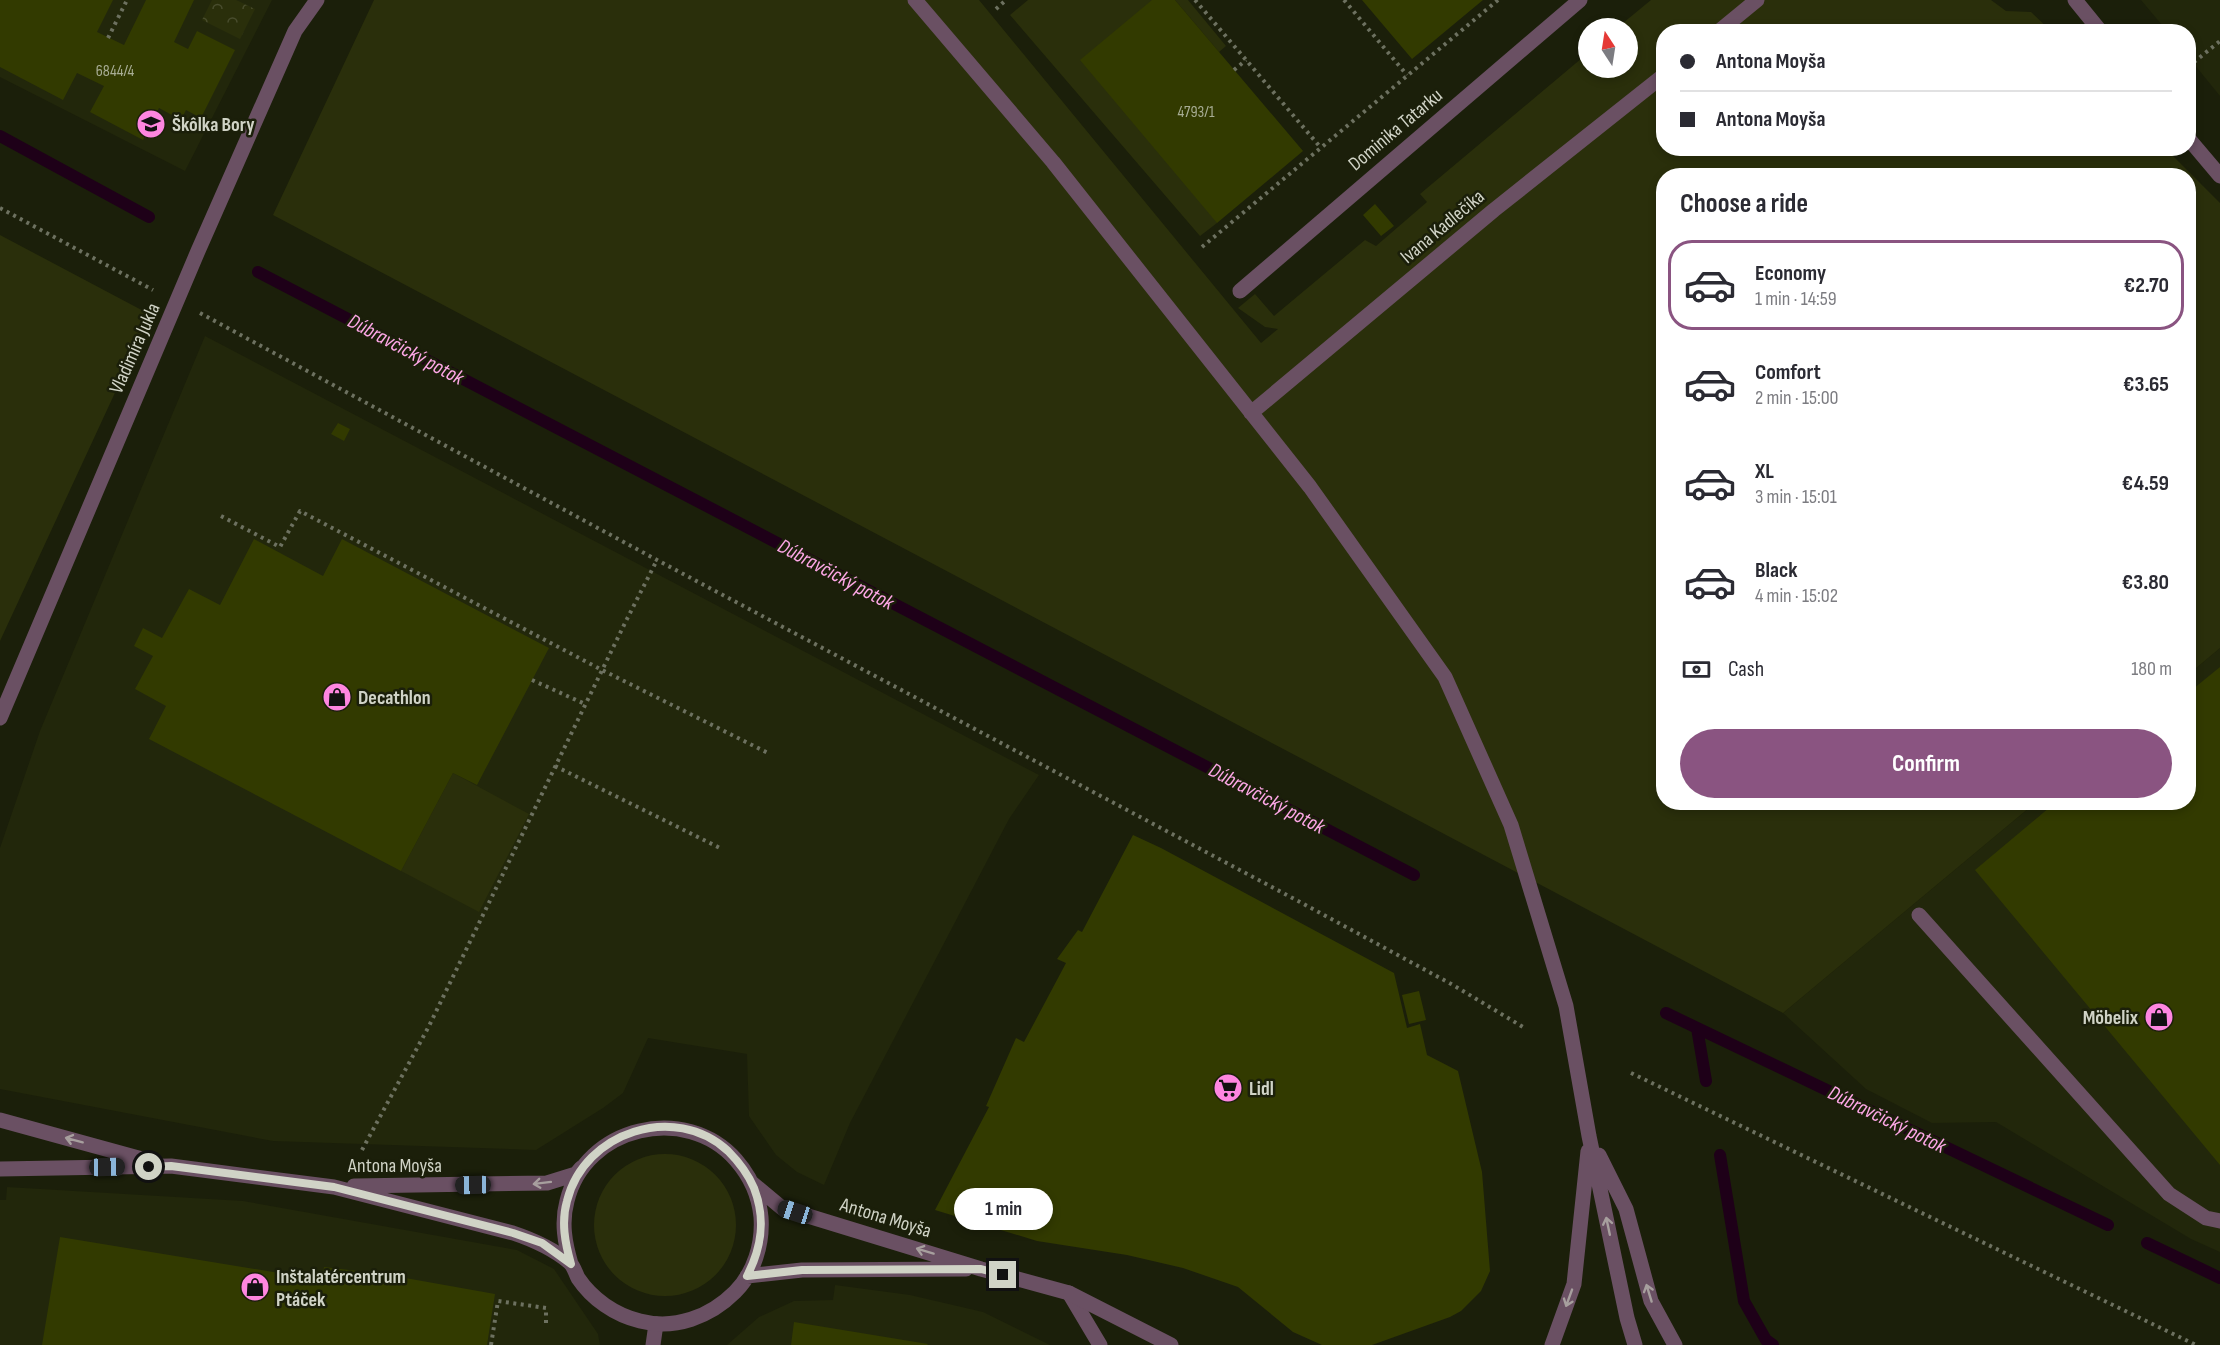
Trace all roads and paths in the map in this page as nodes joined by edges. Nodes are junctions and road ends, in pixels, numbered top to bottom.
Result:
1 (127, 0) edge
2 (317, 0) edge
3 (915, 0) edge
4 (1006, 0) edge
5 (1195, 0) edge
6 (1344, 0) edge
7 (1498, 0) edge
8 (1580, 0) edge
9 (1757, 0) edge
10 (2075, 0) edge
11 (996, 9) dead end
12 (1728, 24) edge
13 (2094, 24) edge
14 (108, 38) dead end
15 (2220, 41) edge
16 (1246, 60) junction
17 (2196, 61) edge
18 (1234, 70) dead end
19 (1407, 75) junction
20 (1656, 81) edge
21 (1321, 148) junction
22 (2196, 148) edge
23 (2220, 176) edge
24 (0, 208) edge
25 (1202, 247) dead end
26 (1240, 291) dead end
27 (177, 302) junction
28 (1251, 413) junction
29 (221, 516) dead end
30 (657, 560) junction
31 (602, 670) junction
32 (532, 680) dead end
33 (585, 704) junction
34 (0, 718) edge
35 (768, 753) dead end
36 (555, 766) junction
37 (720, 848) dead end
38 (1919, 915) dead end
39 (1523, 1027) dead end
40 (1630, 1073) dead end
41 (0, 1120) edge
42 (1589, 1136) junction
43 (362, 1150) dead end
44 (591, 1157) junction
45 (171, 1166) junction
46 (0, 1169) edge
47 (752, 1183) junction
48 (334, 1187) junction
49 (2220, 1221) edge
50 (571, 1264) junction
51 (981, 1269) junction
52 (747, 1276) junction
53 (1069, 1293) junction
54 (546, 1324) dead end
55 (656, 1324) junction
56 (1140, 1330) junction
57 (491, 1345) edge
58 (653, 1345) edge
59 (1100, 1345) edge
60 (1156, 1345) edge
61 (1171, 1345) edge
62 (1552, 1345) edge
63 (1635, 1345) edge
64 (1675, 1345) edge
65 (2196, 1345) edge

1 - 14 path
2 - 27 street, Vladimíra Jukla
3 - 28 street
4 - 11 path
5 - 16 path
6 - 19 path
7 - 19 path
8 - 26 street, Dominika Tatarku
9 - 12 street
10 - 13 street
15 - 17 path
16 - 18 path
16 - 21 path
19 - 21 path
20 - 28 street, Ivana Kadlečíka
21 - 25 path
22 - 23 street
24 - 27 path
27 - 30 path
27 - 34 street, Vladimíra Jukla
28 - 42 street
29 - 31 path
30 - 31 path
30 - 39 path
31 - 33 path
31 - 35 path
32 - 33 path
33 - 36 path
36 - 37 path
36 - 43 path
38 - 49 street
40 - 65 path
45 -> 41 street, Antona Moyša
42 -> 62 street
63 -> 42 street
64 -> 42 street
44 - 47 street
44 -> 48 street, Antona Moyša
44 - 50 street
45 - 46 street, Antona Moyša
45 - 48 street, Antona Moyša
51 -> 47 street, Antona Moyša
47 - 52 street
48 - 50 street, Antona Moyša
50 - 55 street
51 - 52 street, Antona Moyša
51 - 53 street, Antona Moyša
52 - 55 street
53 - 56 street, Antona Moyša
53 - 59 street
54 - 57 path
55 - 58 street
56 - 60 street, Antona Moyša
56 - 61 street, Antona Moyša

